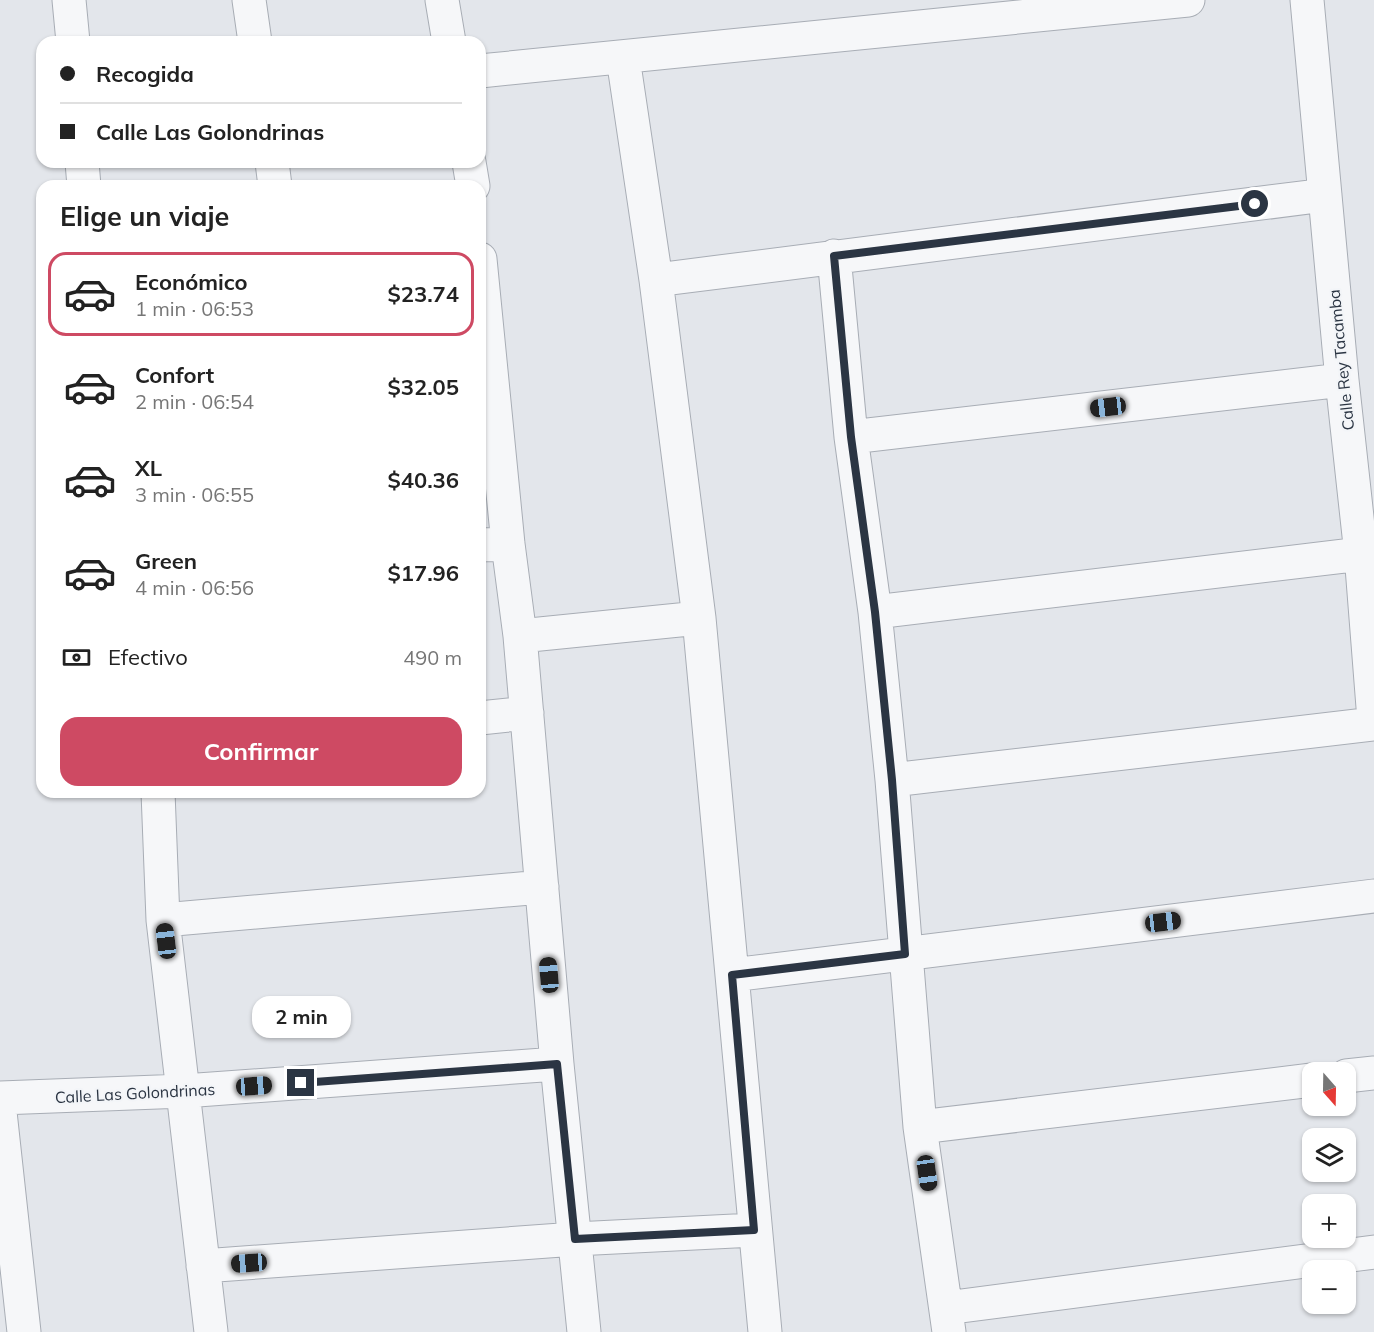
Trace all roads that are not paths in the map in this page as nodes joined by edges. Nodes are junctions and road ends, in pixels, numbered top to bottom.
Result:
1 (69, 0) edge
2 (249, 0) edge
3 (442, 0) edge
4 (1188, 0) edge
5 (1307, 0) edge
6 (72, 36) edge
7 (254, 36) edge
8 (448, 36) edge
9 (623, 58) junction
10 (486, 70) edge
11 (1325, 195) junction
12 (834, 256) junction
13 (656, 279) junction
14 (1342, 380) junction
15 (486, 395) edge
16 (851, 437) junction
17 (494, 545) edge
18 (1361, 554) junction
19 (875, 612) junction
20 (699, 618) junction
21 (520, 636) junction
22 (527, 713) junction
23 (486, 717) edge
24 (1374, 722) edge
25 (892, 780) junction
26 (158, 798) edge
27 (542, 887) junction
28 (1374, 896) edge
29 (164, 920) junction
30 (905, 954) junction
31 (732, 975) junction
32 (557, 1064) junction
33 (1374, 1073) edge
34 (1356, 1075) edge
35 (1302, 1081) edge
36 (184, 1091) junction
37 (0, 1098) edge
38 (0, 1112) edge
39 (920, 1127) junction
40 (754, 1230) junction
41 (575, 1239) junction
42 (1374, 1252) edge
43 (203, 1266) junction
44 (947, 1320) edge
45 (24, 1332) edge
46 (211, 1332) edge
47 (584, 1332) edge
48 (765, 1332) edge

1 - 6 street
2 - 7 street
3 - 8 street
4 - 9 street
5 - 11 street, Calle Rey Tacamba
9 - 10 street
9 - 13 street
11 - 12 street
11 - 14 street, Calle Rey Tacamba
12 - 13 street
12 - 16 street
13 - 20 street
14 - 16 street
14 - 18 street, Calle Rey Tacamba
15 - 17 street
16 - 19 street
17 - 21 street
18 - 19 street
18 - 24 street, Calle Rey Tacamba
19 - 25 street
20 - 21 street
20 - 31 street
21 - 22 street
22 - 23 street
22 - 27 street
24 - 25 street
25 - 30 street
26 - 29 street
27 - 29 street
27 - 32 street
28 - 30 street
29 - 36 street
30 - 31 street
30 - 39 street
31 - 40 street
32 - 36 street, Calle Las Golondrinas
32 - 41 street
33 - 34 street
35 - 39 street
36 - 37 street, Calle Las Golondrinas
36 - 43 street
38 - 45 street
39 - 44 street
40 - 41 street
40 - 48 street
41 - 43 street
41 - 47 street
42 - 44 street
43 - 46 street

